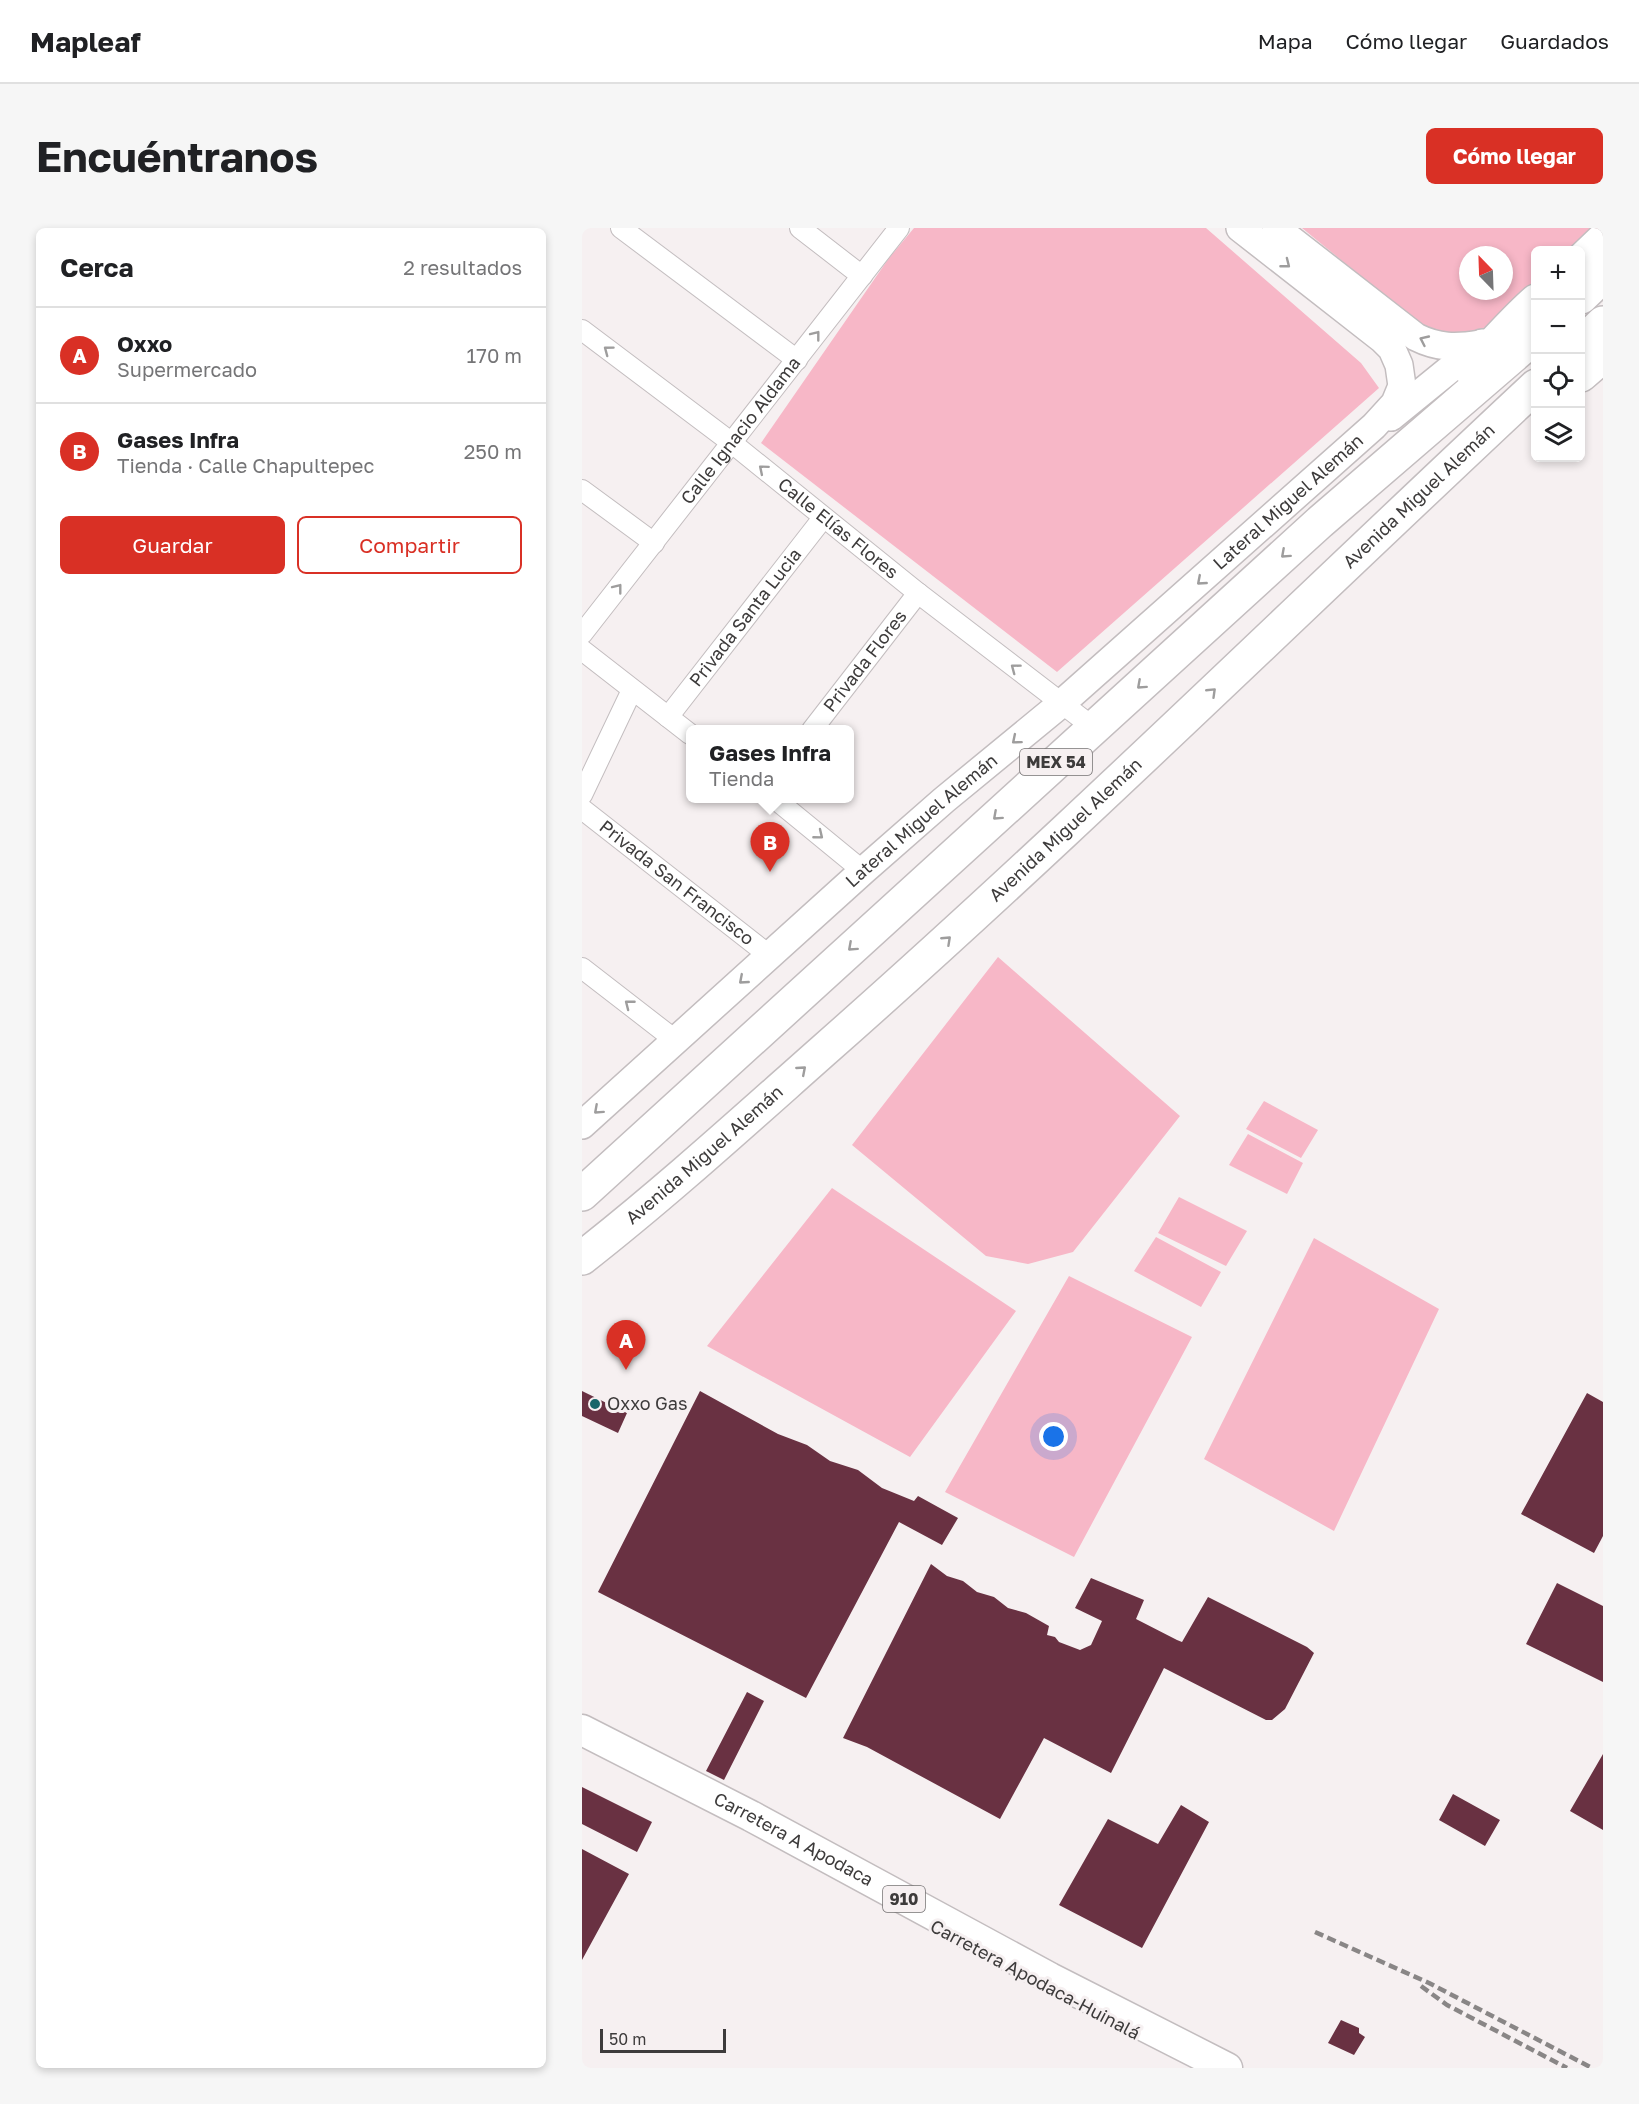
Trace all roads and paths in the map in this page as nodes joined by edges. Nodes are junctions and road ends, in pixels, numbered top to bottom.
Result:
1 (621, 228) edge
2 (800, 228) edge
3 (899, 228) edge
4 (1240, 228) edge
5 (1276, 228) edge
6 (1603, 240) edge
7 (1585, 257) edge
8 (862, 276) junction
9 (1603, 276) edge
10 (1585, 293) edge
11 (1528, 320) edge
12 (1603, 322) edge
13 (582, 330) edge
14 (1585, 340) edge
15 (1480, 344) junction
16 (1603, 356) edge
17 (797, 360) junction
18 (1585, 372) edge
19 (1531, 391) edge
20 (1531, 419) edge
21 (732, 443) junction
22 (1324, 473) junction
23 (582, 490) edge
24 (823, 518) junction
25 (654, 543) junction
26 (1352, 558) junction
27 (918, 593) junction
28 (582, 634) edge
29 (582, 650) edge
30 (632, 690) junction
31 (1062, 703) junction
32 (668, 717) junction
33 (815, 725) edge
34 (1094, 728) junction
35 (686, 731) edge
36 (582, 795) edge
37 (780, 803) edge
38 (582, 809) edge
39 (863, 871) junction
40 (770, 956) junction
41 (582, 968) edge
42 (675, 1040) junction
43 (582, 1125) edge
44 (582, 1194) edge
45 (582, 1258) edge
46 (582, 1730) edge
47 (582, 1743) edge
48 (1202, 2068) edge
49 (1227, 2068) edge

1 - 17 street
2 - 8 street
3 - 8 street, Calle Ignacio Aldama
4 -> 22 street, Lateral Miguel Alemán
15 -> 5 street
6 - 7 highway
17 -> 8 street, Calle Ignacio Aldama
9 - 10 highway
11 - 15 street
11 -> 34 highway, MEX 54
12 - 14 highway
21 -> 13 street, Calle Elías Flores
15 - 22 street
16 - 18 highway
17 - 21 street, Calle Ignacio Aldama
19 - 26 highway, Avenida Miguel Alemán / MEX 54
20 - 26 highway
24 -> 21 street, Calle Elías Flores
21 - 25 street, Calle Ignacio Aldama
22 -> 31 street, Lateral Miguel Alemán
23 - 25 street
24 - 27 street, Calle Elías Flores
24 - 32 street, Privada Santa Lucia
28 -> 25 street, Calle Ignacio Aldama
45 -> 26 highway, Avenida Miguel Alemán / MEX 54
31 -> 27 street, Calle Elías Flores
27 - 33 street, Privada Flores
29 - 30 street
30 - 32 street
30 - 36 street
31 - 34 street, Calle Elías Flores
31 -> 39 street, Lateral Miguel Alemán
32 - 35 street
34 -> 44 highway, MEX 54
37 -> 39 street
38 - 40 street, Privada San Francisco
39 - 40 street, Lateral Miguel Alemán
40 -> 42 street, Lateral Miguel Alemán
42 -> 41 street
42 -> 43 street, Lateral Miguel Alemán
46 - 49 main road, Carretera A Apodaca / 910
47 - 48 main road, Carretera Apodaca-Huinalá / 910

